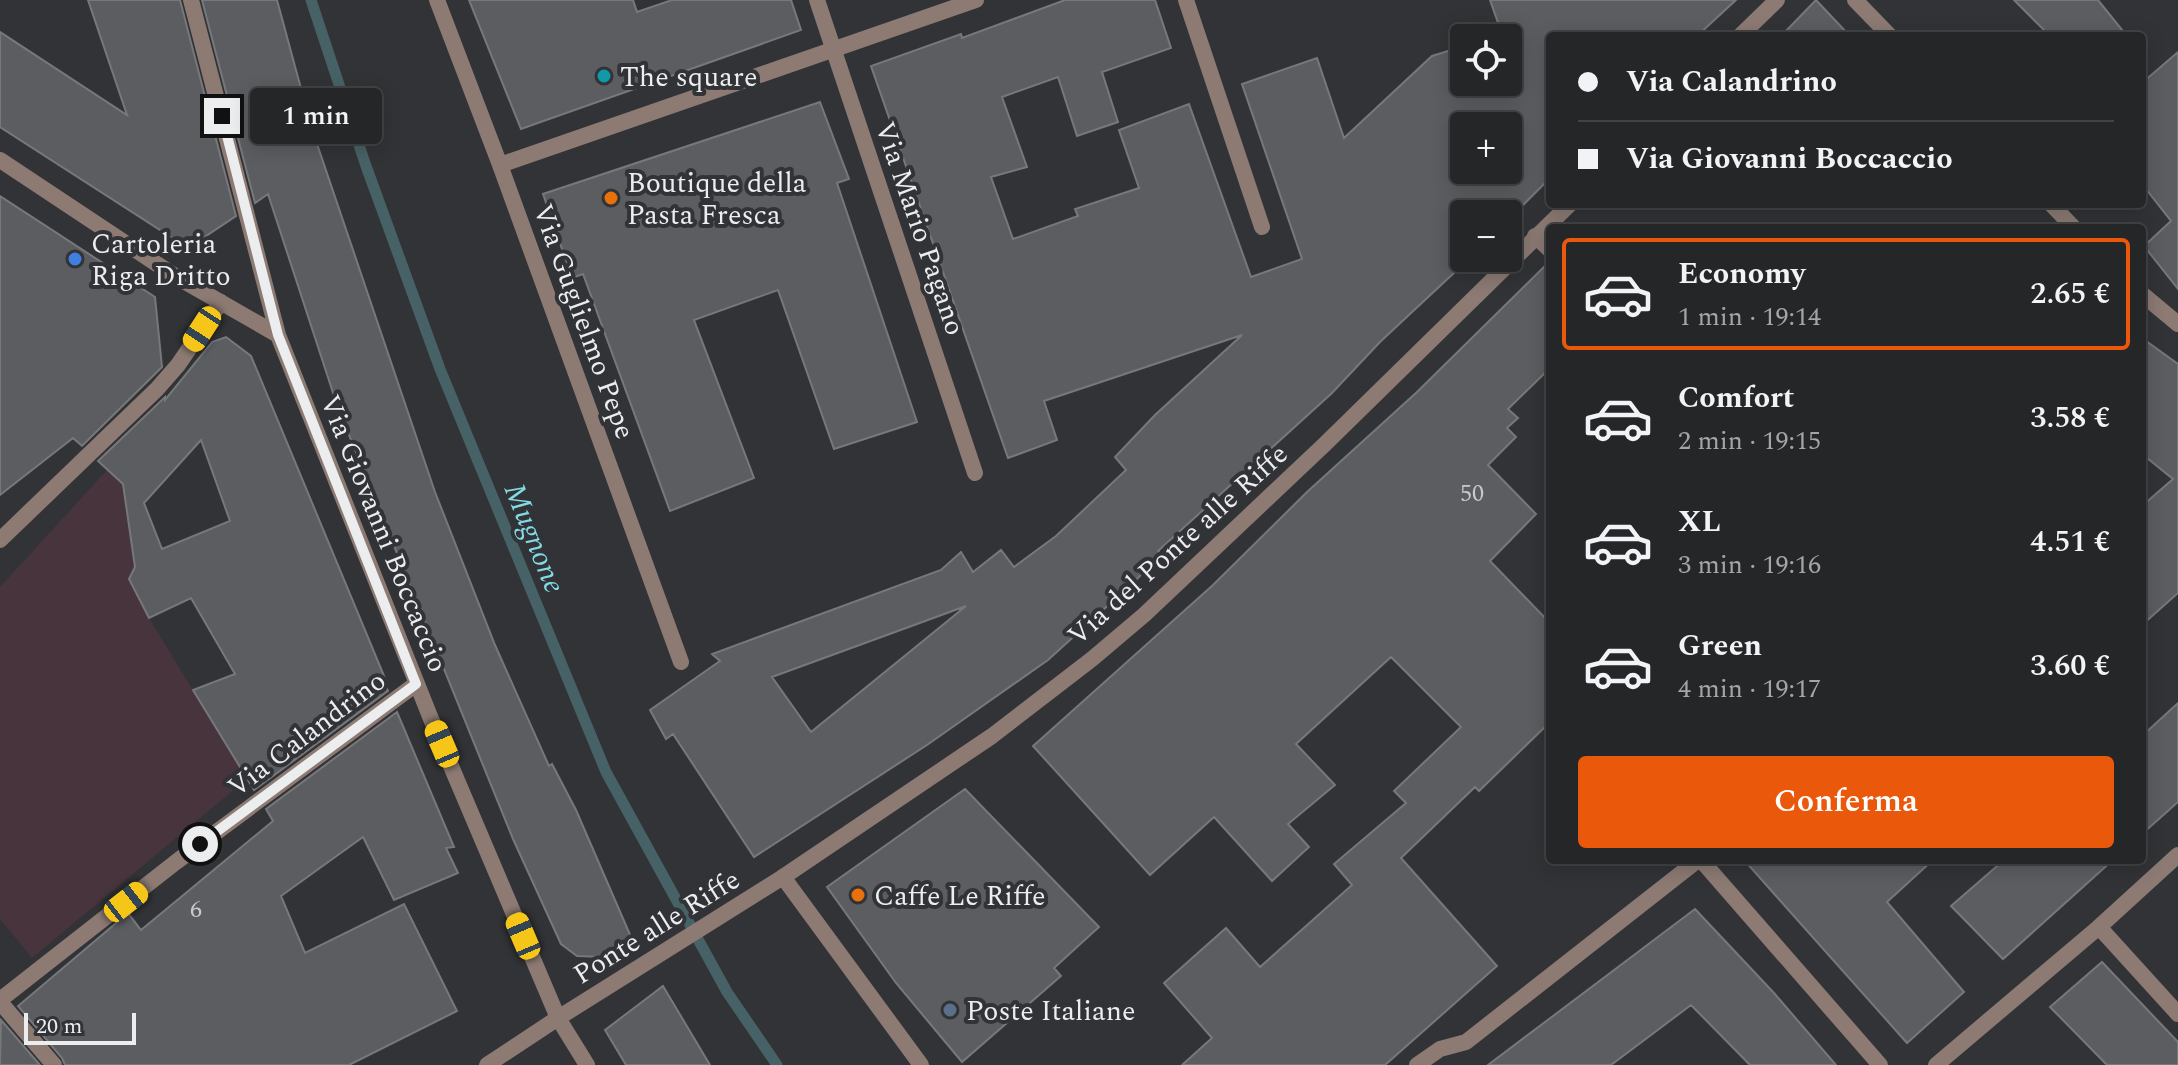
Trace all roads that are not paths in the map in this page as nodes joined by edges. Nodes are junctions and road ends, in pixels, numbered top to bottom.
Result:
1 (191, 0) edge
2 (437, 0) edge
3 (817, 0) edge
4 (976, 0) edge
5 (1186, 0) edge
6 (1777, 0) edge
7 (1855, 0) edge
8 (1744, 32) edge
9 (1886, 32) edge
10 (833, 48) junction
11 (0, 160) edge
12 (500, 165) junction
13 (1566, 208) edge
14 (2055, 208) edge
15 (1548, 224) edge
16 (2070, 224) edge
17 (1546, 226) edge
18 (1262, 227) dead end
19 (1535, 236) junction
20 (1546, 246) edge
21 (2146, 297) edge
22 (221, 302) junction
23 (2178, 324) edge
24 (278, 335) junction
25 (975, 473) dead end
26 (0, 540) edge
27 (681, 662) dead end
28 (416, 684) junction
29 (2178, 855) edge
30 (1695, 864) edge
31 (1704, 864) edge
32 (783, 877) junction
33 (2099, 927) junction
34 (0, 1001) edge
35 (2178, 1014) edge
36 (558, 1018) junction
37 (54, 1065) edge
38 (487, 1065) edge
39 (587, 1065) edge
40 (921, 1065) edge
41 (1417, 1065) edge
42 (1880, 1065) edge
43 (1936, 1065) edge

1 - 24 street, Via Giovanni Boccaccio
2 - 12 street, Via Guglielmo Pepe
3 - 10 street, Via Mario Pagano
4 - 10 street
5 - 18 street
6 - 8 street
7 - 9 street
10 - 12 street
10 - 25 street, Via Mario Pagano
11 - 22 street
12 - 27 street, Via Guglielmo Pepe
13 - 15 street, Via del Ponte alle Riffe
14 - 16 street
17 - 19 street, Via del Ponte alle Riffe
19 - 20 street
19 - 32 street, Via del Ponte alle Riffe
21 - 23 street
22 - 24 street
22 - 26 street
24 - 28 street, Via Giovanni Boccaccio
28 - 34 street, Via Calandrino
28 - 36 street, Via Giovanni Boccaccio
29 - 33 street
30 - 41 street
31 - 42 street
32 - 36 street, Ponte alle Riffe
32 - 40 street
33 - 35 street
33 - 43 street
34 - 37 street
36 - 38 street, Ponte alle Riffe
36 - 39 street, Via Giovanni Boccaccio

